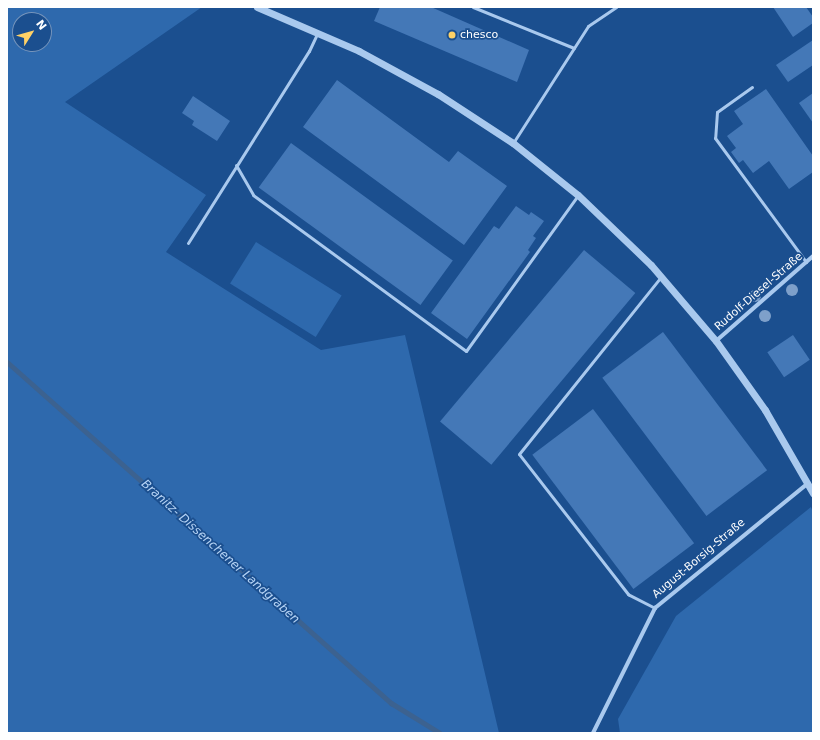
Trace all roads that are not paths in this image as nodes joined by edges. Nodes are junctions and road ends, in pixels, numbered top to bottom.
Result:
1 (257, 7) edge
2 (473, 7) edge
3 (616, 7) edge
4 (318, 32) junction
5 (574, 48) junction
6 (752, 87) dead end
7 (513, 143) junction
8 (236, 165) junction
9 (578, 195) junction
10 (188, 243) dead end
11 (813, 256) edge
12 (806, 262) junction
13 (662, 276) junction
14 (716, 341) junction
15 (808, 483) junction
16 (813, 493) edge
17 (655, 608) junction
18 (593, 733) edge

1 - 4 street
2 - 5 lane
3 - 5 lane
4 - 7 street
4 - 8 lane
5 - 7 lane
6 - 12 lane
7 - 9 street
8 - 9 lane
8 - 10 lane
9 - 13 street
11 - 12 street, Rudolf-Diesel-Straße
12 - 14 street, Rudolf-Diesel-Straße
13 - 14 street
13 - 17 lane
14 - 15 street
15 - 16 street
15 - 17 street, August-Borsig-Straße
17 - 18 street, August-Borsig-Straße

